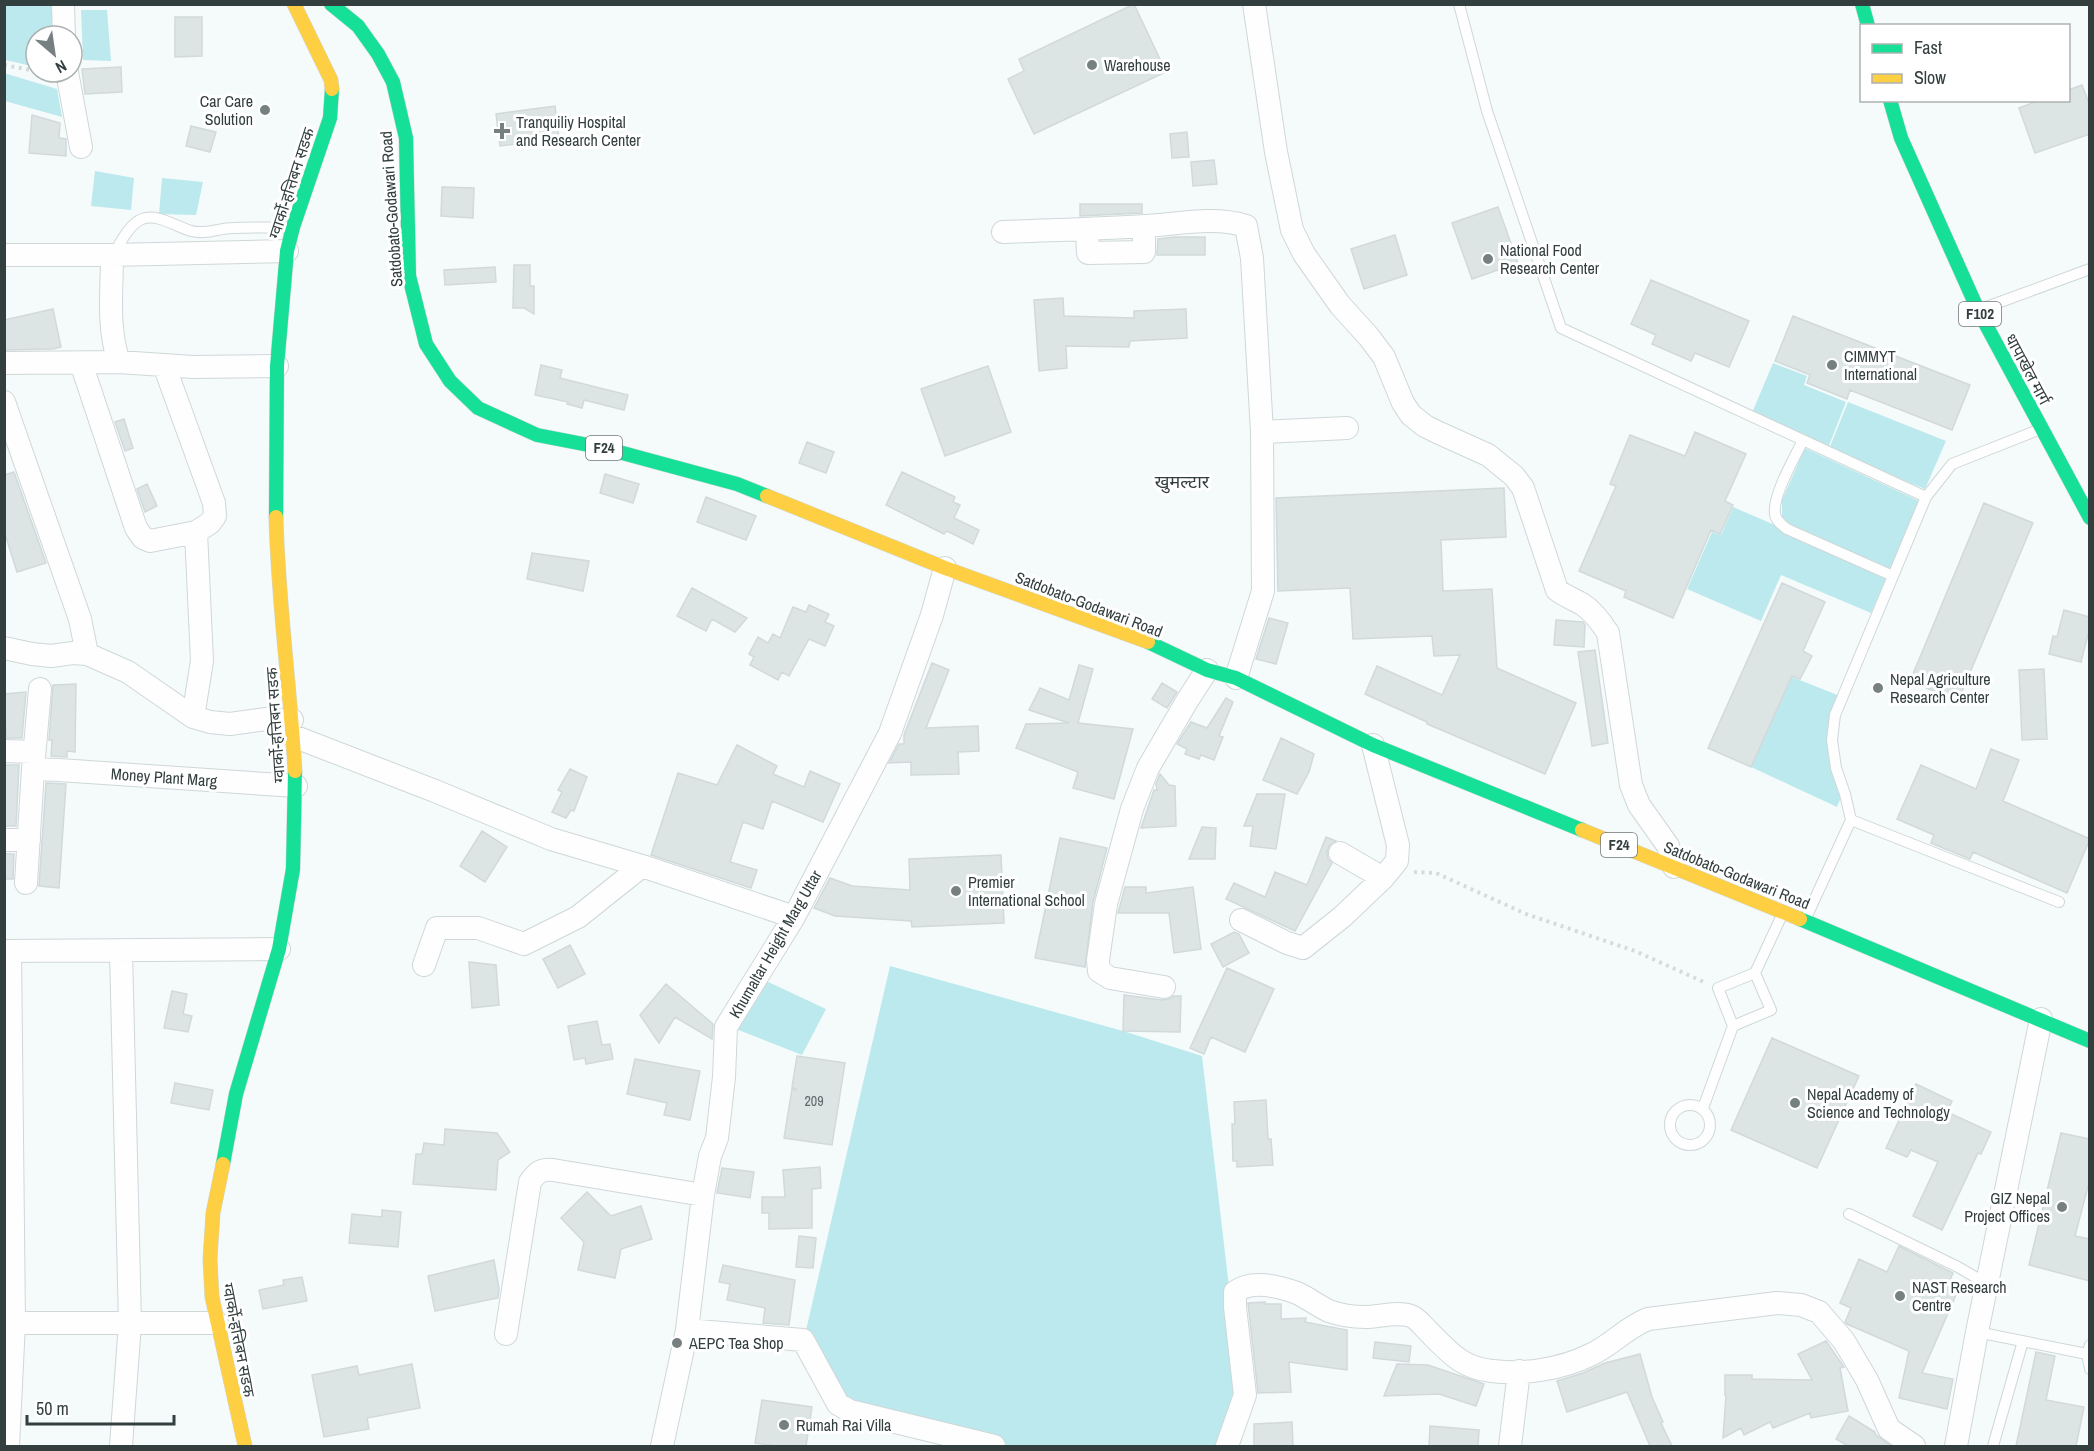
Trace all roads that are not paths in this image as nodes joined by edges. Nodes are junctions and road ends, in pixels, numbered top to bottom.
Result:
1 (63, 4) edge
2 (294, 4) edge
3 (331, 4) edge
4 (1254, 4) edge
5 (1459, 4) edge
6 (1862, 4) edge
7 (64, 24) edge
8 (1867, 24) edge
9 (69, 84) edge
10 (1891, 102) edge
11 (81, 147) dead end
12 (292, 227) junction
13 (1003, 231) dead end
14 (287, 251) junction
15 (4, 255) edge
16 (112, 255) junction
17 (2090, 269) edge
18 (1978, 310) junction
19 (119, 362) junction
20 (4, 363) edge
21 (81, 363) junction
22 (164, 365) junction
23 (277, 366) junction
24 (4, 402) edge
25 (1347, 428) dead end
26 (2042, 429) junction
27 (1262, 432) junction
28 (1803, 440) junction
29 (1926, 497) junction
30 (2090, 518) edge
31 (196, 532) junction
32 (945, 568) junction
33 (1893, 576) junction
34 (4, 648) edge
35 (87, 654) junction
36 (1207, 670) junction
37 (1236, 678) junction
38 (40, 689) dead end
39 (193, 717) junction
40 (292, 728) junction
41 (1372, 745) junction
42 (4, 751) edge
43 (34, 761) junction
44 (296, 786) junction
45 (1851, 819) junction
46 (4, 840) edge
47 (29, 840) junction
48 (1340, 853) dead end
49 (642, 866) junction
50 (1674, 867) junction
51 (1385, 876) junction
52 (26, 883) dead end
53 (2059, 902) dead end
54 (1783, 912) junction
55 (794, 918) junction
56 (1241, 920) dead end
57 (1804, 921) junction
58 (279, 949) junction
59 (7, 951) edge
60 (121, 951) junction
61 (424, 964) dead end
62 (1755, 973) junction
63 (1164, 987) dead end
64 (2041, 1019) junction
65 (1733, 1026) junction
66 (2090, 1041) edge
67 (1702, 1108) dead end
68 (703, 1195) junction
69 (1849, 1214) dead end
70 (1987, 1284) junction
71 (9, 1323) edge
72 (130, 1323) junction
73 (217, 1323) junction
74 (687, 1330) junction
75 (1977, 1332) junction
76 (506, 1334) dead end
77 (2022, 1341) junction
78 (2088, 1350) edge
79 (2090, 1369) edge
80 (1519, 1371) junction
81 (8, 1446) edge
82 (121, 1446) edge
83 (245, 1446) edge
84 (662, 1446) edge
85 (994, 1446) edge
86 (1227, 1446) edge
87 (1510, 1446) edge
88 (1914, 1446) edge
89 (1956, 1446) edge
90 (1993, 1446) edge

1 - 7 street
2 - 12 main road, ग्वार्को-हत्तिबन सडक
3 - 32 main road, Satdobato-Godawari Road / F24
4 - 50 street
5 - 28 lane
6 - 8 main road
9 - 11 street
10 - 18 main road, धापाखेल मार्ग / F102
12 - 14 main road, ग्वार्को-हत्तिबन सडक
12 - 16 lane
13 - 27 street
14 - 16 street
14 - 23 main road, ग्वार्को-हत्तिबन सडक
15 - 16 street
16 - 19 street
17 - 18 lane
18 - 26 main road, धापाखेल मार्ग / F102
19 - 21 street
19 - 22 street
20 - 21 street
21 - 31 street
22 - 23 street
22 - 31 street
23 - 40 main road, ग्वार्को-हत्तिबन सडक
24 - 35 street
25 - 27 street
26 - 29 lane
26 - 30 main road, धापाखेल मार्ग / F102
27 - 37 street
28 - 29 lane
28 - 33 lane
29 - 33 lane
31 - 39 street
32 - 36 main road, Satdobato-Godawari Road / F24
32 - 55 street, Khumaltar Height Marg Uttar
33 - 45 lane
34 - 35 street
35 - 39 street
36 - 37 main road, Satdobato-Godawari Road / F24
36 - 63 street
37 - 41 main road, Satdobato-Godawari Road / F24
38 - 43 street
39 - 40 street
40 - 44 main road, ग्वार्को-हत्तिबन सडक
40 - 49 street
41 - 50 main road, Satdobato-Godawari Road / F24
41 - 51 street
42 - 43 street, Money Plant Marg
43 - 44 street, Money Plant Marg
43 - 47 street
44 - 58 main road, ग्वार्को-हत्तिबन सडक
45 - 53 lane
45 - 57 lane
46 - 47 street
47 - 52 street
48 - 51 street
49 - 55 street
49 - 61 street
50 - 54 main road, Satdobato-Godawari Road / F24
51 - 56 street
54 - 57 main road, Satdobato-Godawari Road / F24
54 - 62 lane
55 - 68 street, Khumaltar Height Marg Uttar
57 - 64 main road, Satdobato-Godawari Road / F24
58 - 60 street
58 - 73 main road, ग्वार्को-हत्तिबन सडक
59 - 60 street
59 - 71 street
60 - 72 street
62 - 65 lane
62 - 65 lane
64 - 66 main road, Satdobato-Godawari Road / F24
64 - 70 street
65 - 67 lane
68 - 74 street, Khumaltar Height Marg Uttar
68 - 76 street
69 - 70 lane
70 - 75 street
71 - 72 street
71 - 81 street
72 - 73 street
72 - 82 street
73 - 83 main road, ग्वार्को-हत्तिबन सडक
74 - 84 street, Khumaltar Height Marg Uttar
74 - 85 street
75 - 77 lane
75 - 89 street
77 - 78 lane
77 - 90 lane
78 - 79 lane
80 - 86 street
80 - 87 street
80 - 88 street

